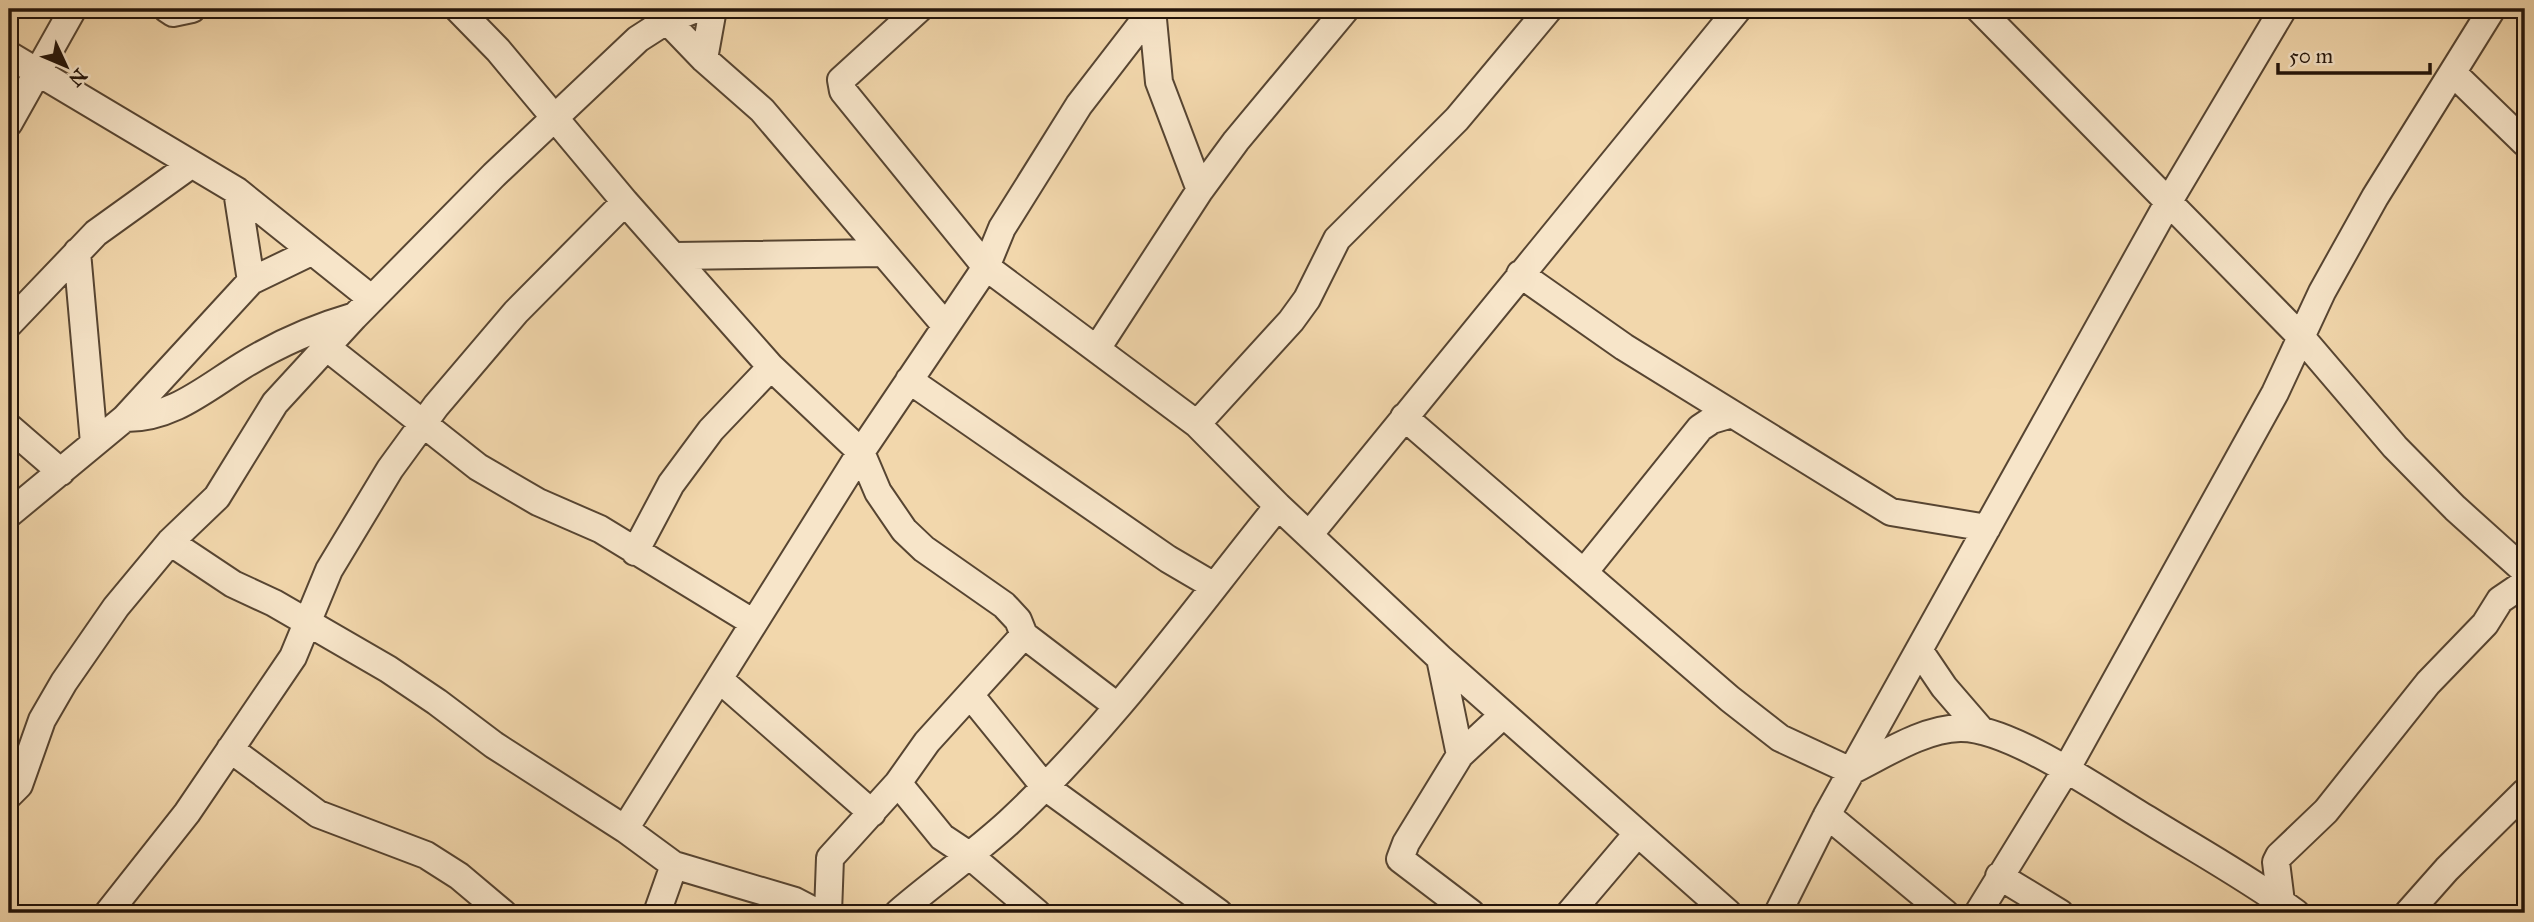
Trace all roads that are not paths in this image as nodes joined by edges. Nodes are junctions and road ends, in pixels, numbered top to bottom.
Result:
1 (73, 9) edge
2 (167, 9) edge
3 (192, 9) edge
4 (458, 9) edge
5 (696, 9) edge
6 (713, 9) edge
7 (919, 9) edge
8 (1153, 9) edge
9 (1346, 9) edge
10 (1549, 9) edge
11 (1738, 9) edge
12 (1979, 9) edge
13 (2283, 9) edge
14 (2492, 9) edge
15 (661, 15) edge
16 (9, 55) edge
17 (704, 59) junction
18 (35, 71) junction
19 (2453, 73) junction
20 (554, 119) junction
21 (9, 123) edge
22 (2525, 143) edge
23 (192, 164) junction
24 (1200, 190) junction
25 (237, 191) junction
26 (2169, 201) junction
27 (625, 202) junction
28 (311, 252) junction
29 (77, 253) junction
30 (883, 253) junction
31 (675, 256) junction
32 (985, 267) junction
33 (1520, 274) junction
34 (251, 281) junction
35 (363, 308) junction
36 (9, 324) edge
37 (945, 325) junction
38 (2302, 338) junction
39 (325, 346) junction
40 (1098, 348) junction
41 (771, 367) junction
42 (909, 380) junction
43 (1732, 414) junction
44 (1404, 417) junction
45 (125, 418) junction
46 (424, 422) junction
47 (1197, 424) junction
48 (9, 427) edge
49 (94, 443) junction
50 (861, 452) junction
51 (61, 472) junction
52 (1278, 506) junction
53 (9, 514) edge
54 (1987, 528) junction
55 (1309, 535) junction
56 (170, 542) junction
57 (635, 552) junction
58 (1585, 570) junction
59 (2525, 571) edge
60 (2525, 583) edge
61 (1214, 586) junction
62 (309, 623) junction
63 (754, 623) junction
64 (1024, 635) junction
65 (1919, 650) junction
66 (1440, 658) junction
67 (719, 679) junction
68 (971, 696) junction
69 (1117, 706) junction
70 (1503, 715) junction
71 (1982, 731) junction
72 (230, 749) junction
73 (1461, 755) junction
74 (2066, 770) junction
75 (1851, 771) junction
76 (898, 783) junction
77 (1044, 786) junction
78 (2525, 792) edge
79 (9, 795) edge
80 (872, 813) junction
81 (1827, 815) junction
82 (625, 829) junction
83 (1637, 834) junction
84 (969, 855) junction
85 (674, 865) junction
86 (1999, 876) junction
87 (2288, 908) edge
88 (108, 913) edge
89 (503, 913) edge
90 (657, 913) edge
91 (818, 913) edge
92 (828, 913) edge
93 (898, 913) edge
94 (1037, 913) edge
95 (1219, 913) edge
96 (1471, 913) edge
97 (1570, 913) edge
98 (1728, 913) edge
99 (1778, 913) edge
100 (1945, 913) edge
101 (1978, 913) edge
102 (2060, 913) edge
103 (2408, 913) edge

1 - 18 street
2 - 3 street
4 - 20 street
5 - 15 street
6 - 17 street
7 - 32 street
8 - 24 street
8 - 32 street
9 - 24 street
10 - 47 street
11 - 33 street
12 - 26 street
13 - 26 street
14 - 19 street
15 - 17 street
15 - 20 street
16 - 18 street
17 - 30 street
18 - 21 street
18 - 23 street
19 - 22 street
19 - 38 street
20 - 27 street
20 - 35 street
23 - 25 street
23 - 29 street
24 - 40 street
25 - 28 street
25 - 34 street
26 - 38 street
26 - 54 street
27 - 31 street
27 - 46 street
28 - 34 street
28 - 35 street
29 - 36 street
29 - 49 street
30 - 31 street
30 - 37 street
31 - 41 street
32 - 37 street
32 - 40 street
33 - 43 street
33 - 44 street
34 - 45 street
35 - 39 street
35 - 45 street
37 - 42 street
38 - 59 street
38 - 74 street
39 - 46 street
39 - 56 street
40 - 47 street
41 - 50 street
41 - 57 street
42 - 50 street
42 - 61 street
43 - 54 street
43 - 58 street
44 - 55 street
44 - 58 street
45 - 49 street
46 - 57 street
46 - 62 street
47 - 52 street
48 - 51 street
49 - 51 street
50 - 63 street
50 - 64 street
51 - 53 street
52 - 55 street
52 - 61 street
54 - 65 street
55 - 66 street
56 - 62 street
56 - 79 street
57 - 63 street
58 - 75 street
60 - 87 street
61 - 69 street
62 - 72 street
62 - 82 street
63 - 67 street
64 - 68 street
64 - 69 street
65 - 71 street
65 - 75 street
66 - 70 street
66 - 73 street
67 - 80 street
67 - 82 street
68 - 76 street
68 - 77 street
69 - 77 street
70 - 73 street
70 - 83 street
71 - 74 street
71 - 75 street
72 - 88 street
72 - 89 street
73 - 96 street
74 - 86 street
74 - 87 street
75 - 81 street
76 - 80 street
76 - 84 street
77 - 84 street
77 - 95 street
78 - 103 street
80 - 92 street
81 - 99 street
81 - 100 street
82 - 85 street
83 - 97 street
83 - 98 street
84 - 93 street
84 - 94 street
85 - 90 street
85 - 91 street
86 - 101 street
86 - 102 street

